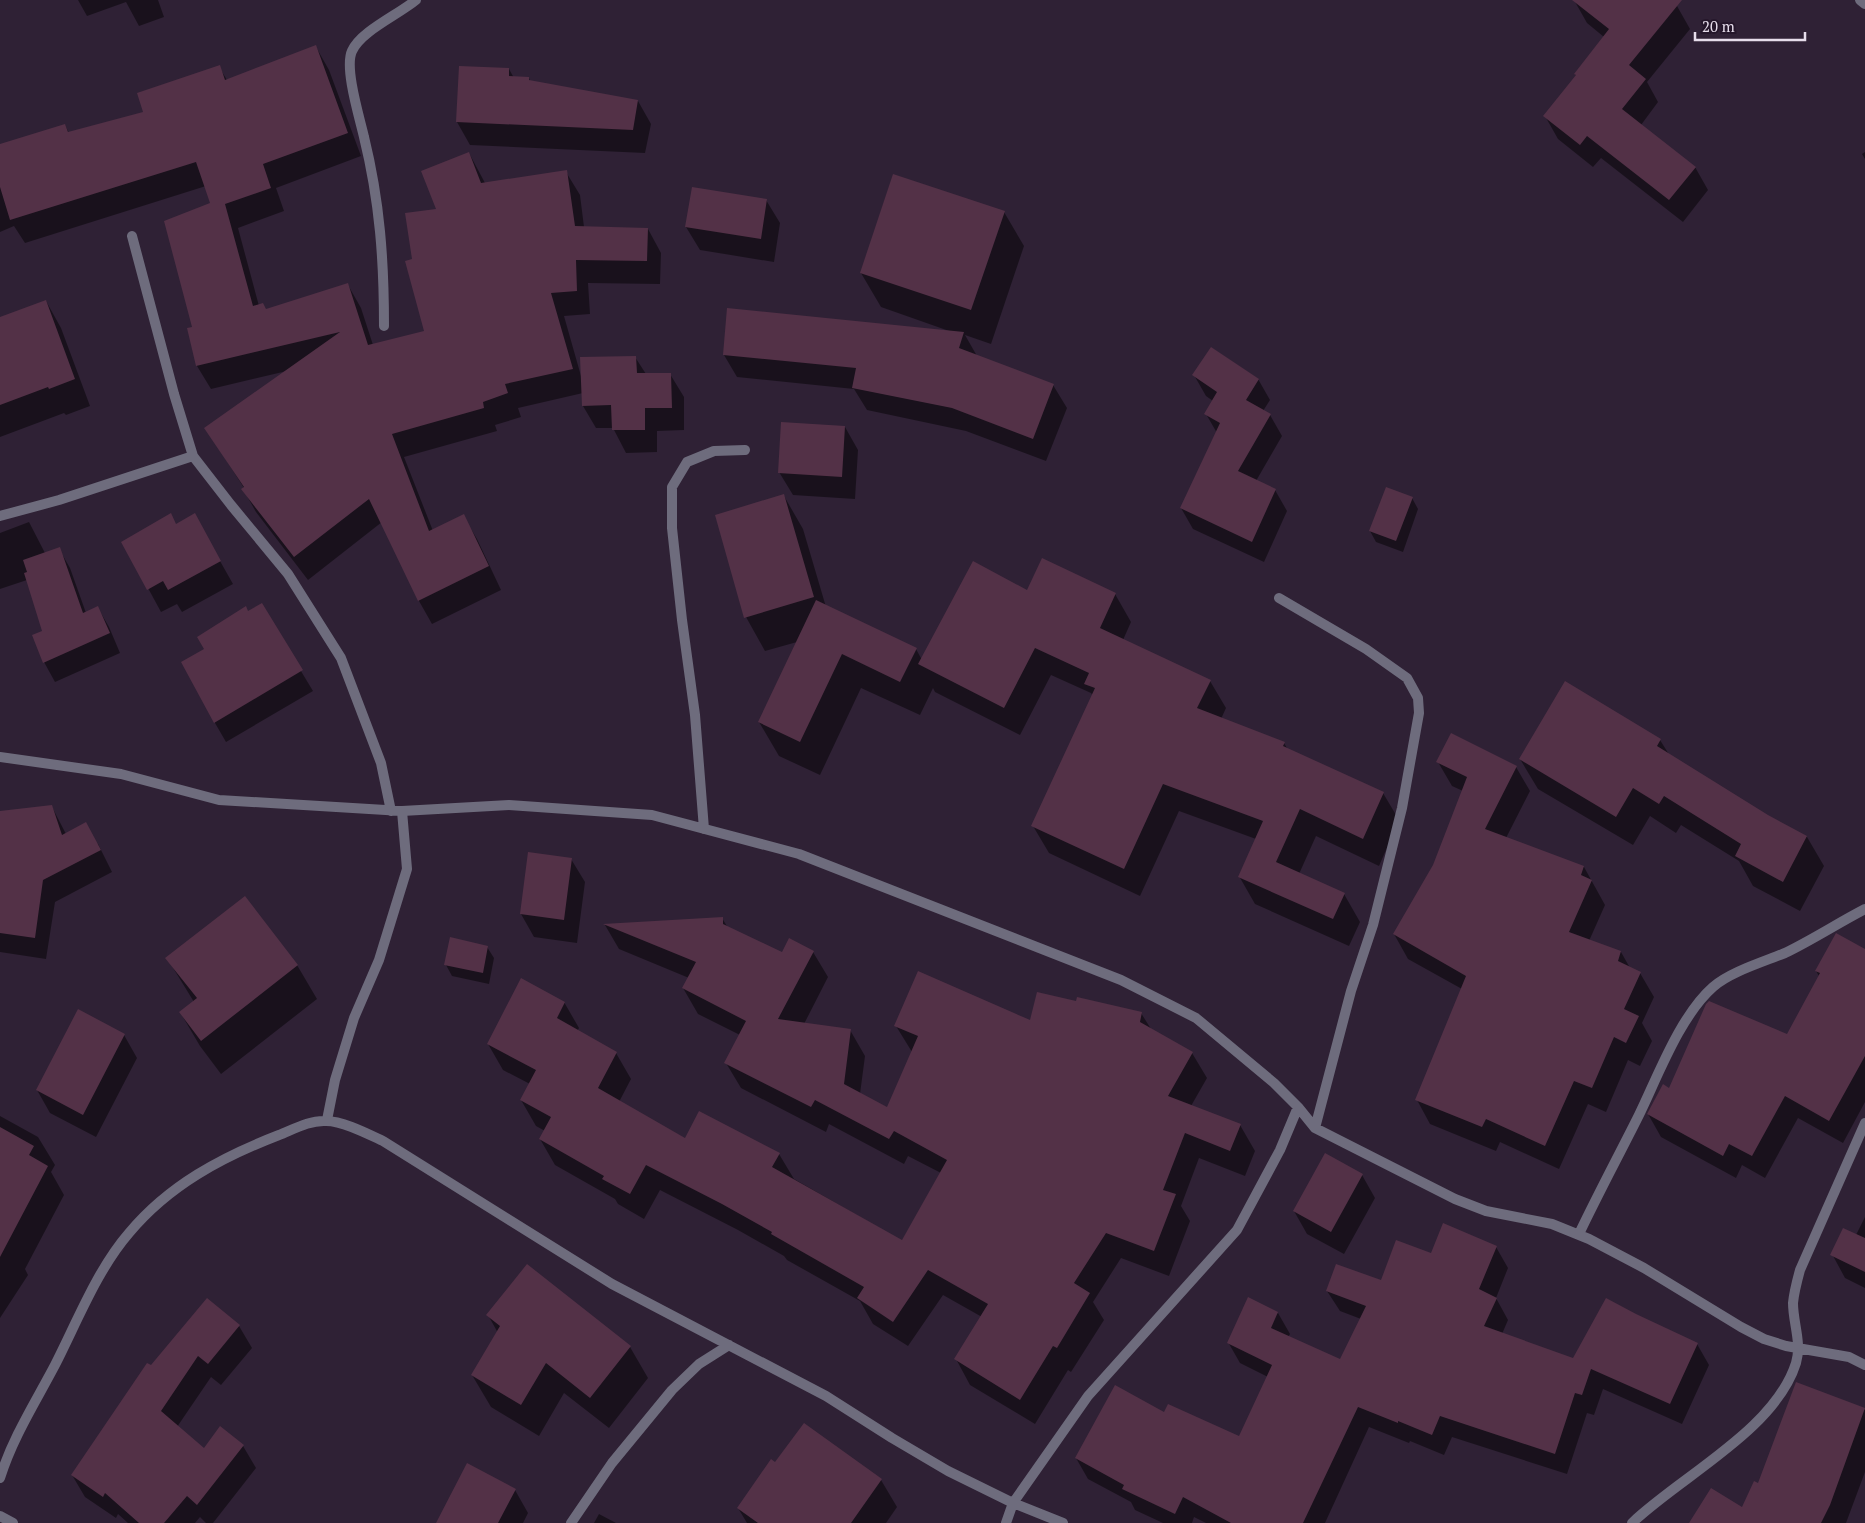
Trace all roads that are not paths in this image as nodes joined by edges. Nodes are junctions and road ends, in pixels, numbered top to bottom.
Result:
1 (416, 0) edge
2 (1860, 0) edge
3 (1865, 4) edge
4 (132, 236) dead end
5 (384, 326) dead end
6 (745, 450) dead end
7 (194, 456) junction
8 (0, 516) edge
9 (1279, 598) dead end
10 (0, 757) edge
11 (390, 811) junction
12 (402, 811) junction
13 (704, 829) junction
14 (1865, 909) edge
15 (1298, 1107) junction
16 (327, 1120) junction
17 (1865, 1123) edge
18 (1315, 1128) junction
19 (1579, 1234) junction
20 (729, 1345) junction
21 (1799, 1349) junction
22 (1865, 1364) edge
23 (0, 1478) edge
24 (1013, 1502) junction
25 (0, 1516) edge
26 (13, 1523) edge
27 (571, 1523) edge
28 (1006, 1523) edge
29 (1063, 1523) edge
30 (1632, 1523) edge

1 - 5 street
2 - 3 street
4 - 7 street
6 - 13 street
7 - 8 street
7 - 11 street
9 - 18 street
10 - 11 street
11 - 12 street
12 - 13 street
12 - 16 street
13 - 15 street
14 - 19 street
15 - 18 street
15 - 24 street
16 - 20 street
16 - 23 street
17 - 21 street
18 - 19 street
19 - 21 street
20 - 24 street
20 - 27 street
21 - 22 street
21 - 30 street
24 - 28 street
24 - 29 street
25 - 26 street

